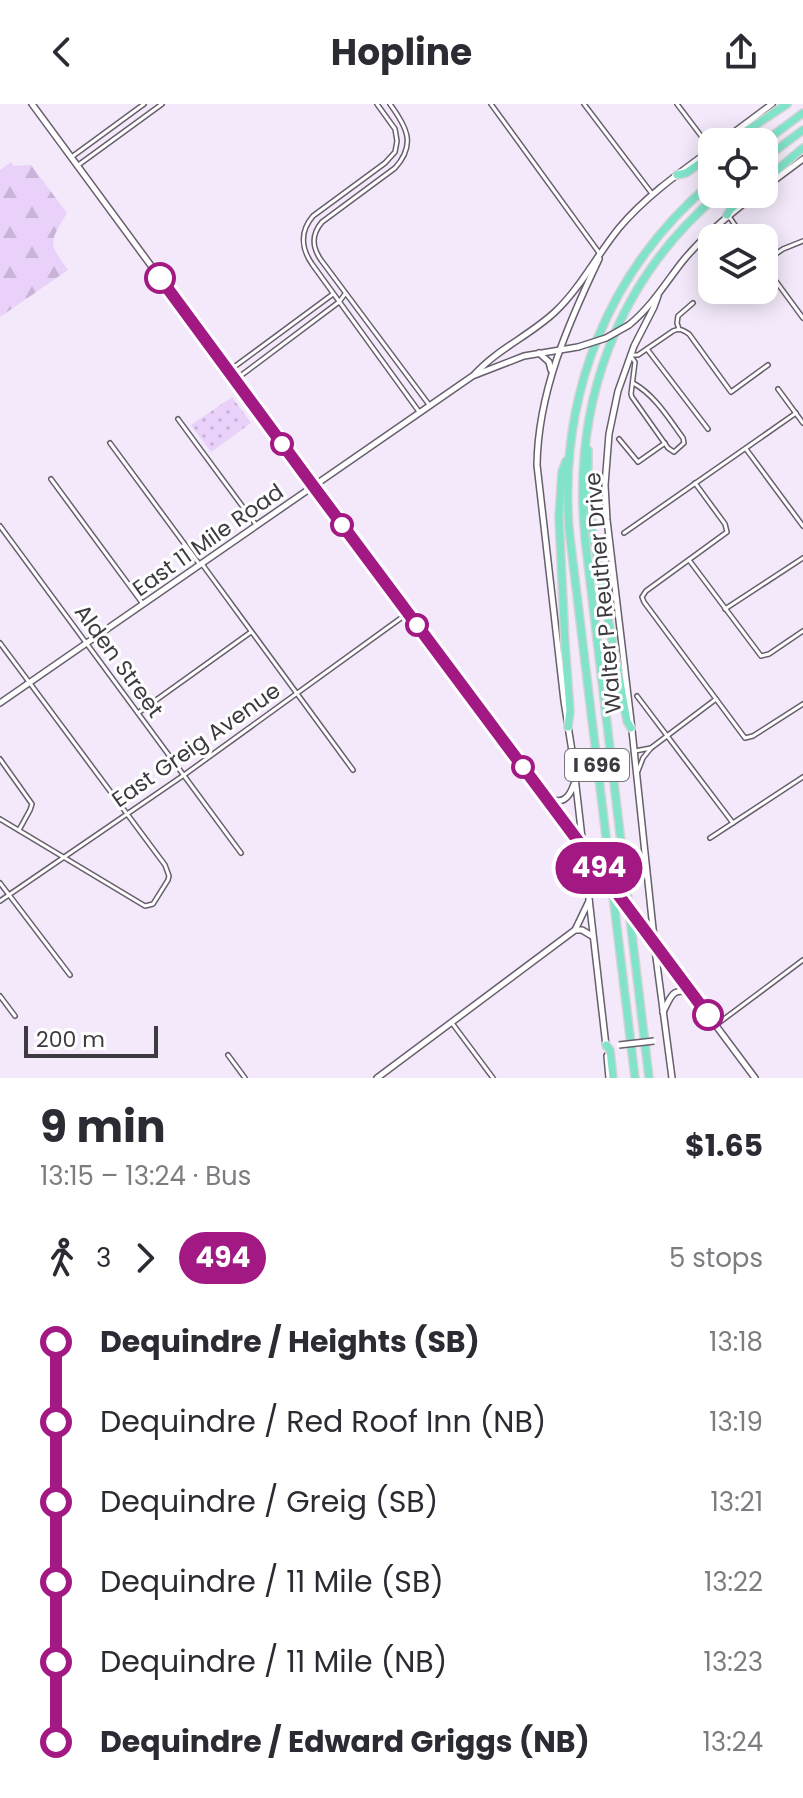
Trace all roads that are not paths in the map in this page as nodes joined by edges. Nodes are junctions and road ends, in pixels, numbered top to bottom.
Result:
1 (32, 104) edge
2 (144, 104) edge
3 (161, 104) edge
4 (377, 104) edge
5 (390, 104) edge
6 (491, 104) edge
7 (584, 104) edge
8 (677, 104) edge
9 (770, 104) edge
10 (787, 104) edge
11 (394, 110) junction
12 (803, 113) edge
13 (386, 116) junction
14 (739, 128) edge
15 (751, 128) edge
16 (803, 130) edge
17 (698, 132) edge
18 (778, 132) edge
19 (803, 148) edge
20 (778, 149) edge
21 (71, 157) junction
22 (803, 159) edge
23 (698, 163) edge
24 (77, 166) junction
25 (376, 169) junction
26 (778, 169) edge
27 (677, 175) joint
28 (382, 177) junction
29 (778, 178) edge
30 (653, 195) junction
31 (698, 195) edge
32 (331, 202) junction
33 (703, 208) edge
34 (732, 208) edge
35 (737, 208) edge
36 (336, 211) junction
37 (727, 215) junction
38 (734, 224) edge
39 (803, 241) edge
40 (778, 253) edge
41 (600, 254) junction
42 (321, 260) junction
43 (312, 264) junction
44 (330, 272) junction
45 (322, 278) junction
46 (778, 283) edge
47 (346, 293) junction
48 (333, 294) junction
49 (658, 296) junction
50 (339, 302) junction
51 (693, 303) dead end
52 (803, 318) edge
53 (679, 329) junction
54 (567, 334) junction
55 (383, 344) junction
56 (578, 347) junction
57 (647, 349) junction
58 (561, 350) junction
59 (376, 352) junction
60 (539, 353) junction
61 (630, 355) junction
62 (394, 358) junction
63 (386, 365) junction
64 (768, 365) dead end
65 (228, 371) junction
66 (552, 374) junction
67 (474, 375) junction
68 (235, 380) junction
69 (633, 383) junction
70 (778, 389) dead end
71 (430, 406) junction
72 (420, 413) junction
73 (796, 413) junction
74 (178, 419) dead end
75 (803, 423) edge
76 (587, 426) junction
77 (708, 429) dead end
78 (619, 439) dead end
79 (110, 443) dead end
80 (665, 443) junction
81 (745, 448) junction
82 (569, 452) junction
83 (51, 479) dead end
84 (695, 483) junction
85 (314, 487) junction
86 (0, 526) edge
87 (257, 526) junction
88 (803, 526) edge
89 (624, 533) dead end
90 (803, 558) edge
91 (689, 560) junction
92 (201, 565) junction
93 (143, 604) junction
94 (725, 609) junction
95 (408, 613) junction
96 (803, 631) edge
97 (251, 632) junction
98 (0, 643) edge
99 (87, 643) junction
100 (30, 683) junction
101 (297, 693) junction
102 (637, 696) dead end
103 (716, 699) junction
104 (0, 703) edge
105 (803, 704) edge
106 (138, 713) junction
107 (568, 727) junction
108 (631, 728) junction
109 (667, 736) junction
110 (651, 748) junction
111 (633, 751) junction
112 (0, 759) edge
113 (573, 759) junction
114 (353, 770) dead end
115 (184, 775) junction
116 (636, 777) junction
117 (803, 777) edge
118 (575, 780) junction
119 (543, 793) junction
120 (126, 814) junction
121 (0, 819) edge
122 (733, 823) junction
123 (19, 830) junction
124 (710, 838) dead end
125 (583, 846) junction
126 (241, 853) dead end
127 (63, 857) junction
128 (0, 883) edge
129 (9, 895) junction
130 (589, 900) junction
131 (0, 901) edge
132 (575, 930) junction
133 (593, 936) junction
134 (655, 942) junction
135 (803, 960) edge
136 (70, 975) dead end
137 (693, 994) junction
138 (0, 996) edge
139 (663, 1013) junction
140 (15, 1016) dead end
141 (451, 1022) junction
142 (716, 1025) junction
143 (605, 1030) junction
144 (667, 1039) junction
145 (606, 1045) joint
146 (228, 1055) dead end
147 (245, 1078) edge
148 (377, 1078) edge
149 (493, 1078) edge
150 (609, 1078) edge
151 (635, 1078) edge
152 (649, 1078) edge
153 (672, 1078) edge
154 (755, 1078) edge

1 - 21 main road
2 - 21 street
3 - 24 street
4 - 13 street
5 - 11 street
6 - 41 street
7 - 30 street
8 - 17 street
9 - 14 main road
10 - 15 highway
11 - 13 street
11 - 28 street
12 - 18 highway
13 - 25 street
16 - 20 highway
19 - 26 highway
21 - 24 main road
22 - 29 main road
23 - 27 highway
24 - 65 main road
25 - 28 street
25 - 32 street
27 - 30 main road, East 11 Mile Road
28 - 36 street
30 - 41 main road, East 11 Mile Road
31 - 82 highway, I 696
32 - 36 street
32 - 43 street
33 - 76 highway, I 696
34 - 37 highway
35 - 37 main road, East 11 Mile Road
36 - 42 street
37 - 38 street
37 - 49 main road, East 11 Mile Road
39 - 40 street
41 - 54 main road
41 - 67 main road, East 11 Mile Road
42 - 43 street
42 - 44 street
43 - 45 street
44 - 45 street
44 - 47 street
45 - 48 street
46 - 52 street
47 - 50 street
47 - 55 street
48 - 50 street
48 - 65 street
49 - 56 main road, East 11 Mile Road, bridge
49 - 61 main road, Walter P Reuther Drive
50 - 59 street
50 - 68 street
51 - 53 street
53 - 57 street
53 - 64 street
54 - 56 main road
54 - 58 main road
55 - 59 street
55 - 62 street
56 - 58 main road, East 11 Mile Road
57 - 61 street
57 - 77 street
58 - 60 main road, East 11 Mile Road
58 - 66 main road
59 - 63 street
60 - 66 main road
60 - 67 main road, East 11 Mile Road
61 - 69 street
61 - 108 main road, Walter P Reuther Drive
62 - 63 street
62 - 71 street
63 - 72 street
65 - 68 main road
66 - 107 main road
67 - 71 main road, East 11 Mile Road
68 - 85 main road
69 - 80 street
69 - 80 street
70 - 73 street
71 - 72 main road, East 11 Mile Road
72 - 85 main road, East 11 Mile Road
73 - 75 street
73 - 81 street
74 - 87 street
76 - 108 highway
76 - 152 highway, I 696
78 - 80 street
79 - 92 street
81 - 84 street
81 - 88 street
82 - 107 highway
82 - 151 highway, I 696
83 - 93 street
84 - 89 street
84 - 91 street
85 - 87 main road, East 11 Mile Road
85 - 95 main road
86 - 99 street, Alden Street
87 - 92 main road, East 11 Mile Road
90 - 94 street
91 - 94 street
91 - 103 street
92 - 93 main road, East 11 Mile Road
92 - 97 street
93 - 99 main road, East 11 Mile Road
94 - 96 street
95 - 101 street, East Greig Avenue
95 - 119 main road
97 - 101 street
97 - 106 street
98 - 100 street
99 - 100 main road, East 11 Mile Road
99 - 106 street, Alden Street
100 - 104 main road, East 11 Mile Road
100 - 120 street
101 - 114 street
101 - 115 street, East Greig Avenue
102 - 109 street
103 - 105 street
103 - 109 street
106 - 115 street, Alden Street
107 - 113 main road
108 - 111 main road, Walter P Reuther Drive
109 - 110 street
109 - 122 street
110 - 111 street
110 - 116 street
111 - 113 main road, bridge
111 - 116 main road, Walter P Reuther Drive
112 - 123 street
113 - 118 main road
115 - 120 street, East Greig Avenue
115 - 126 street, Alden Street
116 - 134 main road, Walter P Reuther Drive
117 - 122 street
118 - 119 main road
118 - 125 main road
119 - 125 main road
120 - 127 street, East Greig Avenue
120 - 127 street
121 - 123 street
122 - 124 street
123 - 127 street
125 - 130 main road
125 - 134 main road, bridge
127 - 129 street, East Greig Avenue
128 - 129 street
129 - 131 street, East Greig Avenue
129 - 136 street
130 - 132 main road
130 - 133 main road
132 - 133 main road
132 - 141 main road
133 - 143 main road
134 - 137 main road
134 - 139 main road, Walter P Reuther Drive
135 - 142 street
137 - 139 main road
137 - 142 main road
138 - 140 street
139 - 144 main road, Walter P Reuther Drive
141 - 148 main road
141 - 149 street
142 - 154 main road
143 - 144 main road, bridge
143 - 145 main road
144 - 153 main road, Walter P Reuther Drive
145 - 150 highway
146 - 147 street

